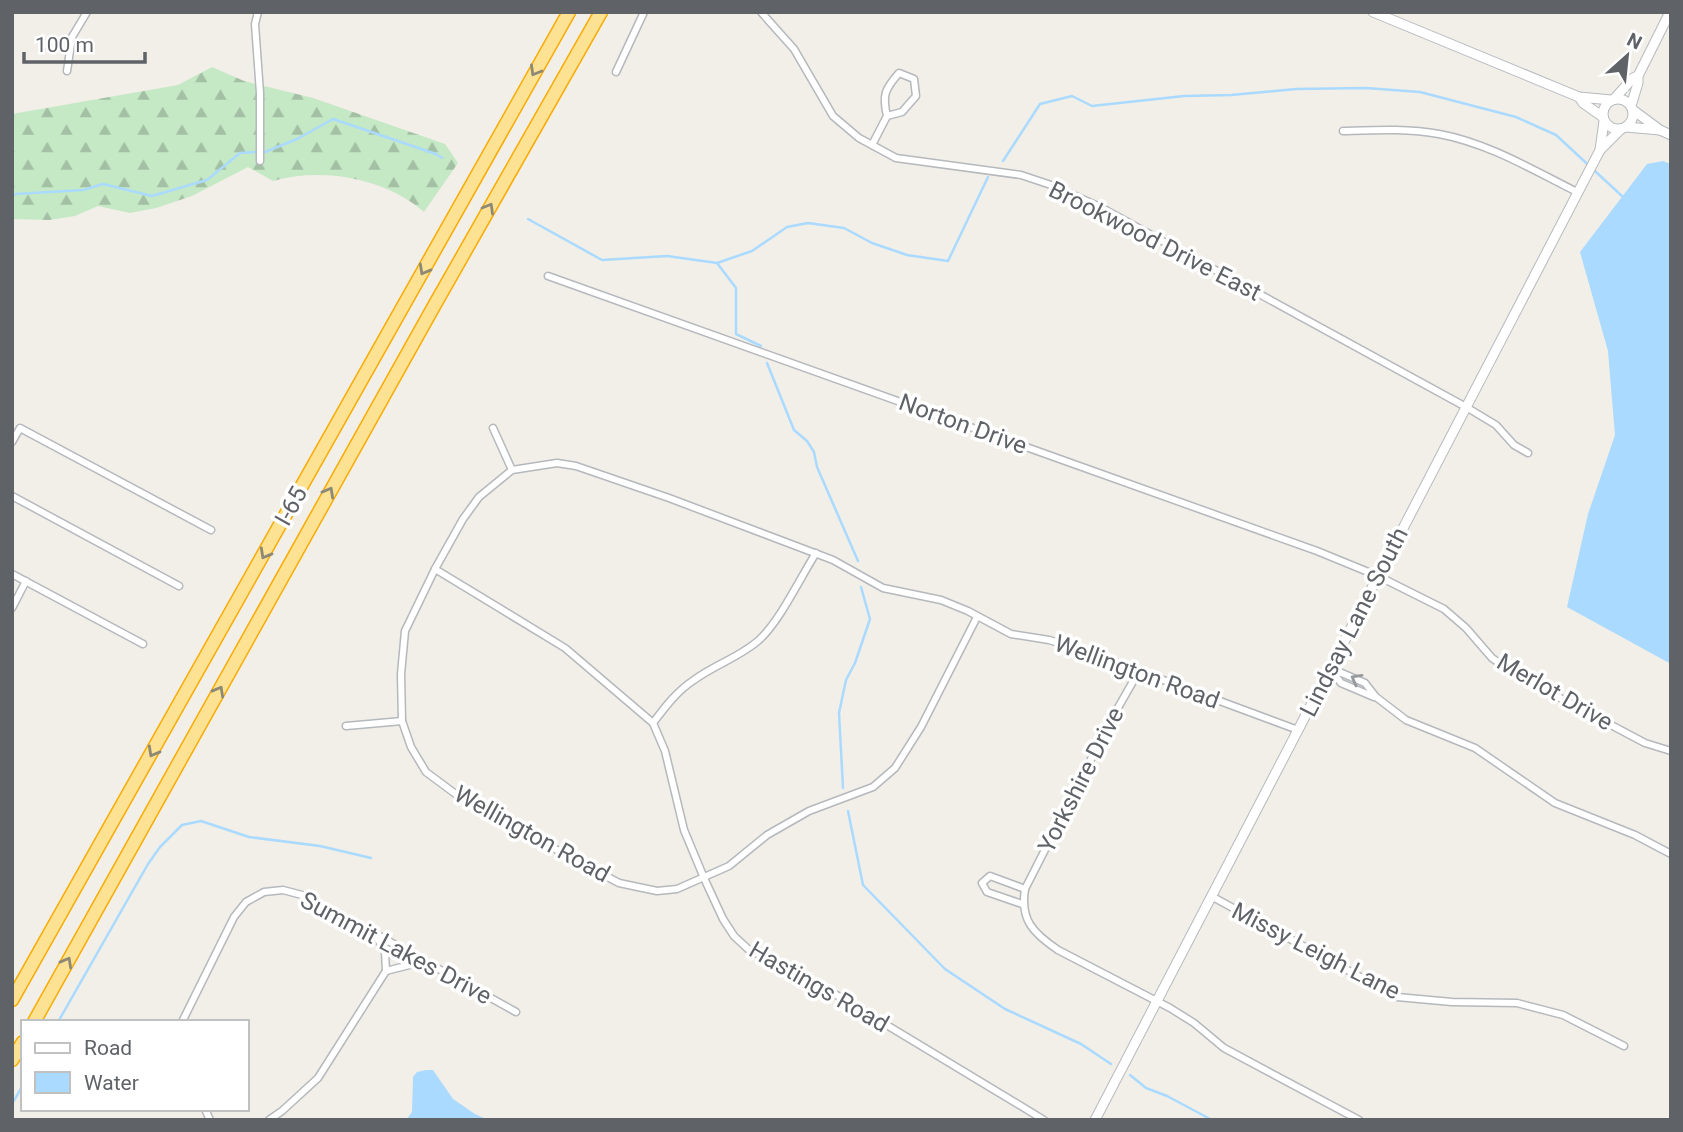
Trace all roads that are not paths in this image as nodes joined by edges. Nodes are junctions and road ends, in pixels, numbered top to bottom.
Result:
1 (258, 12) edge
2 (569, 12) edge
3 (601, 12) edge
4 (644, 12) edge
5 (761, 12) edge
6 (1373, 12) edge
7 (1670, 12) edge
8 (83, 14) edge
9 (67, 71) dead end
10 (616, 72) dead end
11 (1638, 76) junction
12 (1579, 97) junction
13 (1613, 99) junction
14 (1632, 108) junction
15 (887, 116) junction
16 (1603, 119) junction
17 (1624, 128) junction
18 (1660, 130) junction
19 (1343, 131) dead end
20 (1671, 135) edge
21 (872, 145) junction
22 (1600, 149) junction
23 (260, 161) dead end
24 (1577, 192) junction
25 (548, 276) dead end
26 (1466, 407) junction
27 (493, 428) dead end
28 (12, 442) edge
29 (1528, 453) dead end
30 (512, 470) junction
31 (12, 496) edge
32 (212, 530) dead end
33 (816, 553) junction
34 (435, 569) junction
35 (12, 574) edge
36 (1378, 576) junction
37 (26, 582) junction
38 (179, 586) dead end
39 (12, 608) edge
40 (976, 617) junction
41 (143, 644) dead end
42 (1330, 668) junction
43 (1139, 671) junction
44 (402, 721) junction
45 (653, 723) junction
46 (346, 726) dead end
47 (1298, 730) junction
48 (1671, 751) edge
49 (1671, 854) edge
50 (704, 878) junction
51 (1025, 889) junction
52 (1210, 896) junction
53 (1022, 904) junction
54 (374, 933) junction
55 (425, 961) junction
56 (386, 971) junction
57 (15, 994) edge
58 (1156, 1001) junction
59 (516, 1012) dead end
60 (35, 1020) edge
61 (183, 1020) edge
62 (1624, 1046) dead end
63 (269, 1120) edge
64 (1044, 1120) edge
65 (1095, 1120) edge
66 (1359, 1120) edge

1 - 23 street
2 -> 57 highway, I-65
60 -> 3 highway
4 - 10 street
5 - 21 street, Brookwood Drive East
6 - 12 street
7 - 11 street
8 - 9 street
11 - 13 street
11 - 14 street
12 - 13 street
12 - 16 street
13 - 14 street
13 - 16 street
14 - 17 street
14 - 18 street
15 - 15 street
15 - 21 street
16 - 17 street
16 - 22 street, Lindsay Lane South
17 - 18 street
17 - 22 street
18 - 20 street
19 - 24 street
21 - 26 street, Brookwood Drive East
22 - 24 street, Lindsay Lane South
24 - 26 street, Lindsay Lane South
25 - 36 street, Norton Drive
26 - 29 street, Brookwood Drive East
26 - 36 street, Lindsay Lane South
27 - 30 street
28 - 32 street
30 - 33 street, Wellington Road
30 - 34 street, Wellington Road
31 - 38 street
33 - 40 street, Wellington Road
33 - 45 street
34 - 44 street, Wellington Road
34 - 45 street, Hastings Road
35 - 37 street
36 - 42 street, Lindsay Lane South
36 - 48 street, Merlot Drive
37 - 39 street
37 - 41 street
40 - 43 street, Wellington Road
40 - 50 street, Wellington Road
42 - 47 street, Lindsay Lane South
42 - 49 street
43 - 47 street, Wellington Road
43 - 51 street, Yorkshire Drive
44 - 46 street
44 - 50 street, Wellington Road
45 - 50 street, Hastings Road
47 - 52 street, Lindsay Lane South
50 - 64 street, Hastings Road
51 - 53 street, Yorkshire Drive
51 - 53 street
52 - 58 street, Lindsay Lane South
52 - 62 street, Missy Leigh Lane
53 - 58 street
54 - 55 street, Summit Lakes Drive
54 - 56 street
54 - 61 street, Summit Lakes Drive
55 - 56 street
55 - 59 street, Summit Lakes Drive
56 - 63 street
58 - 65 street, Lindsay Lane South
58 - 66 street

